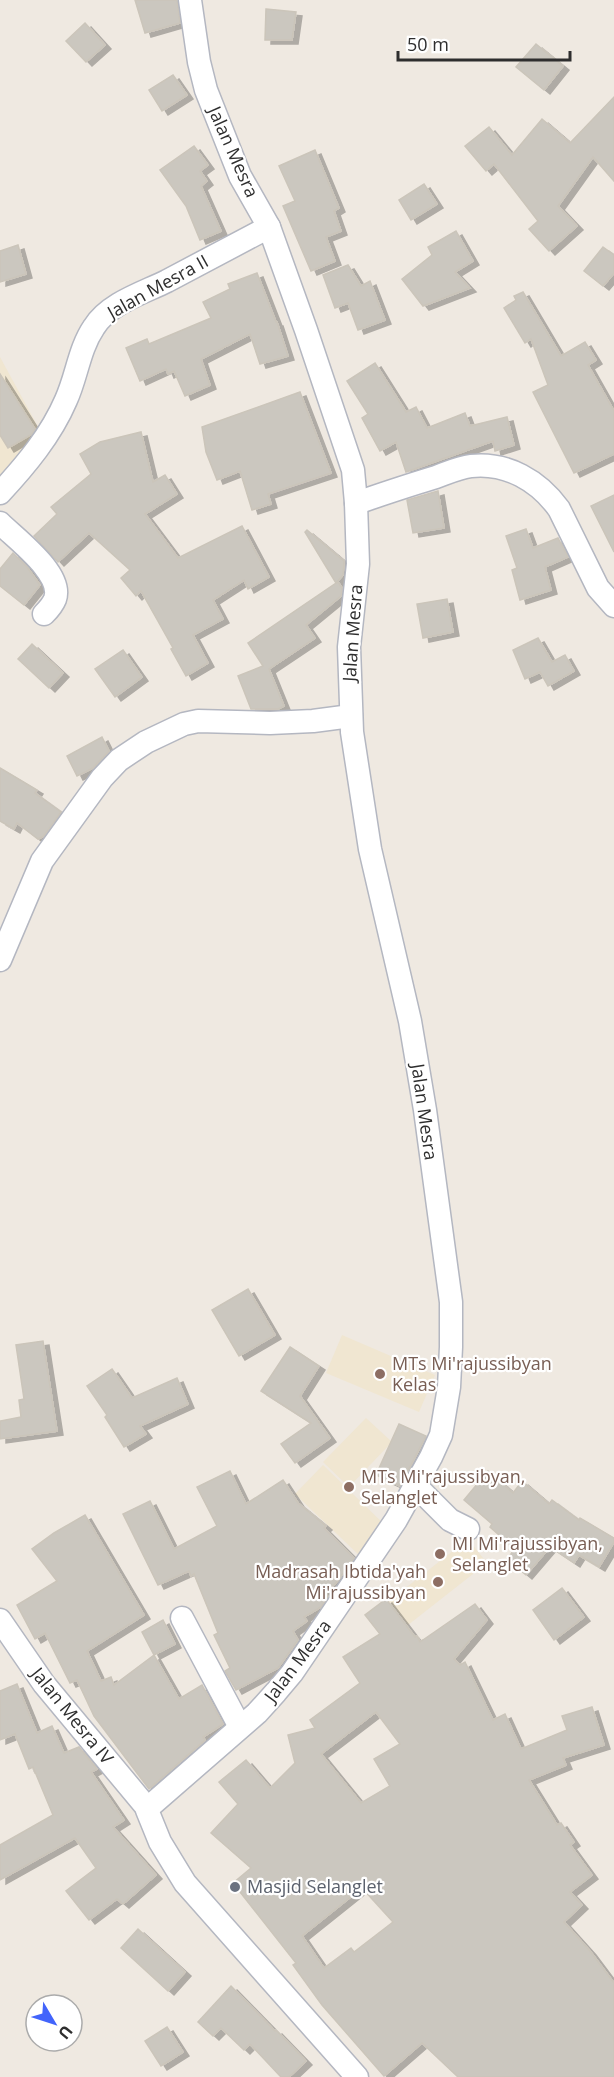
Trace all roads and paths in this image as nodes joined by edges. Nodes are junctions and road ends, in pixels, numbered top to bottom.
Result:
1 (190, 0) edge
2 (269, 227) junction
3 (0, 493) edge
4 (356, 503) junction
5 (0, 523) edge
6 (614, 606) edge
7 (44, 614) dead end
8 (351, 716) junction
9 (0, 960) edge
10 (415, 1485) junction
11 (468, 1529) dead end
12 (182, 1618) dead end
13 (0, 1620) edge
14 (240, 1727) junction
15 (148, 1809) junction
16 (357, 2077) edge

1 - 2 street, Jalan Mesra
2 - 3 street, Jalan Mesra II
2 - 4 street, Jalan Mesra
4 - 6 street
4 - 8 street, Jalan Mesra
5 - 7 street
8 - 9 street
8 - 10 street, Jalan Mesra
10 - 11 street
10 - 14 street, Jalan Mesra
12 - 14 street
13 - 15 street, Jalan Mesra IV
14 - 15 street, Jalan Mesra
15 - 16 street

